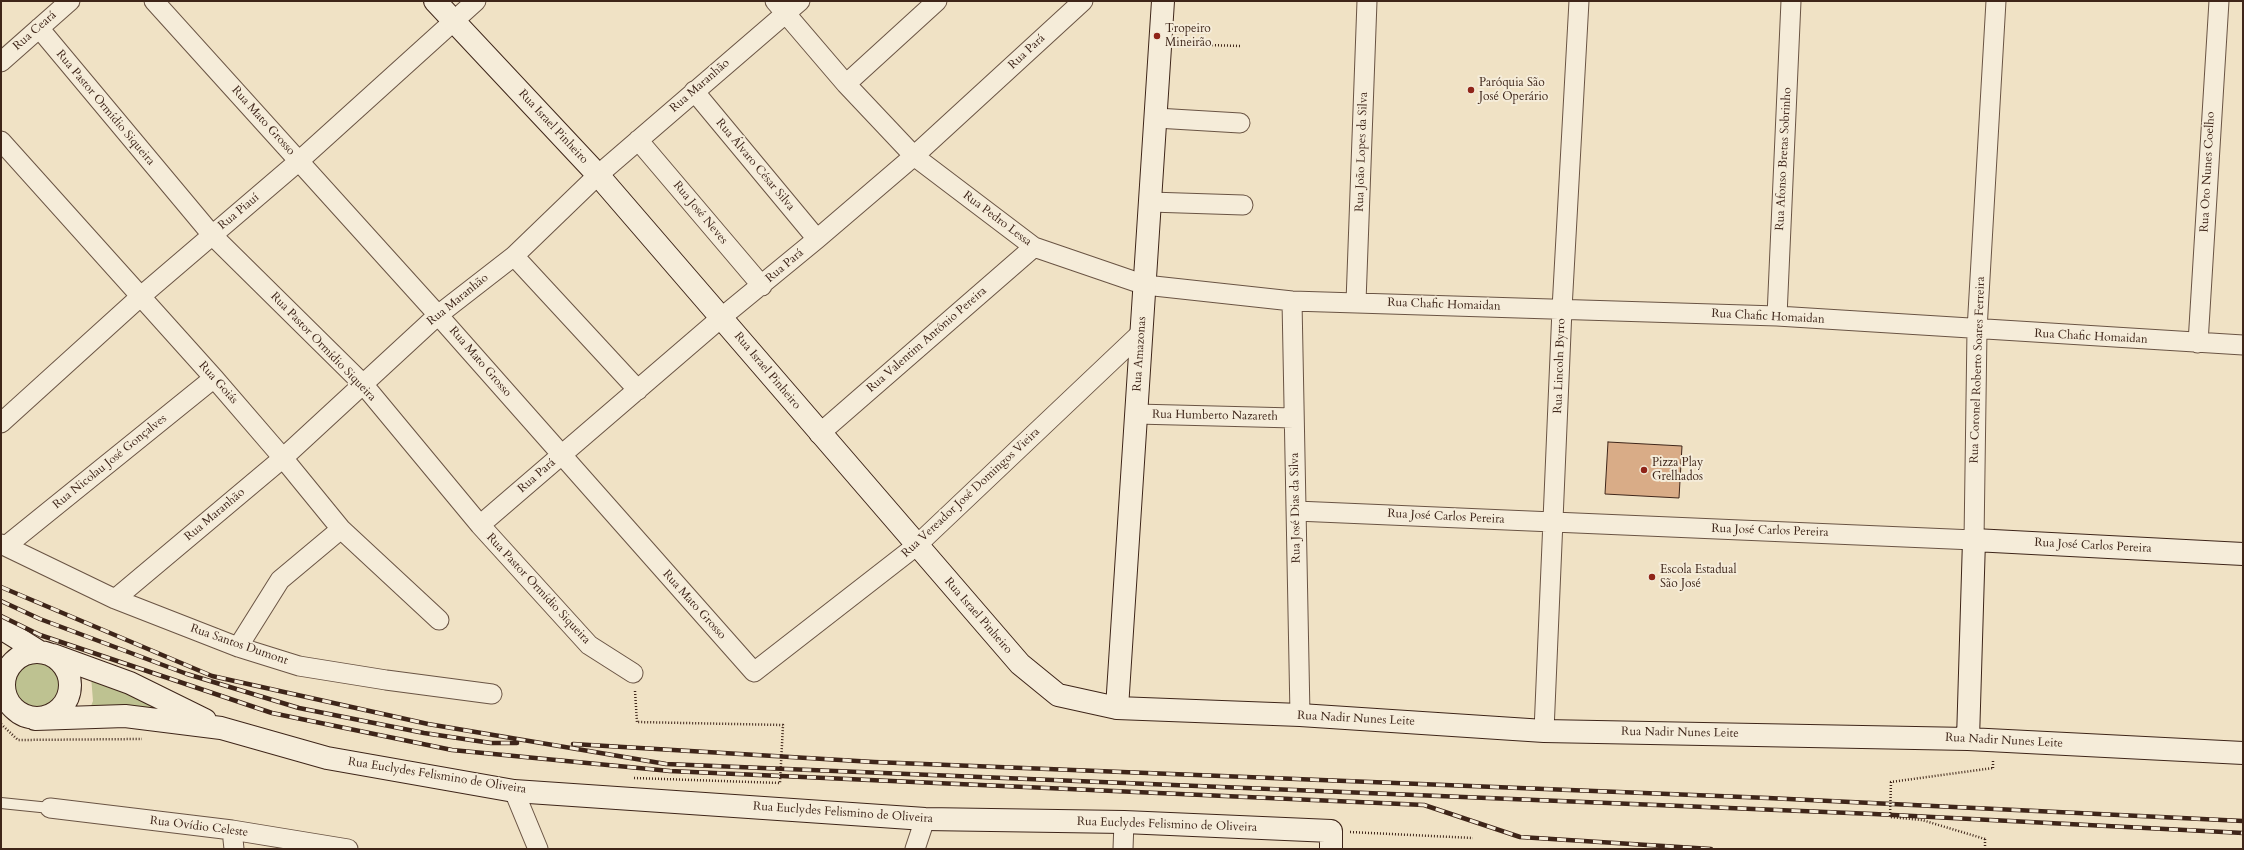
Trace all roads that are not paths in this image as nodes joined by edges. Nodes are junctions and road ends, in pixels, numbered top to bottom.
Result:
1 (70, 1) edge
2 (154, 1) edge
3 (435, 1) edge
4 (476, 1) edge
5 (800, 1) edge
6 (937, 1) edge
7 (1083, 1) edge
8 (1163, 1) edge
9 (1367, 1) edge
10 (1579, 1) edge
11 (1790, 1) edge
12 (1996, 1) edge
13 (2219, 1) edge
14 (780, 7) edge
15 (453, 22) junction
16 (38, 28) junction
17 (1, 62) edge
18 (846, 84) junction
19 (694, 91) junction
20 (1156, 118) junction
21 (1240, 123) dead end
22 (638, 140) junction
23 (1, 141) edge
24 (914, 156) junction
25 (299, 161) junction
26 (598, 175) junction
27 (1150, 202) junction
28 (1243, 205) dead end
29 (212, 235) junction
30 (817, 239) junction
31 (1034, 247) junction
32 (514, 256) junction
33 (1145, 285) junction
34 (762, 286) junction
35 (140, 297) junction
36 (1292, 300) junction
37 (1356, 302) junction
38 (1562, 309) junction
39 (438, 315) junction
40 (1777, 316) junction
41 (722, 317) junction
42 (1977, 330) junction
43 (1142, 332) junction
44 (2198, 343) junction
45 (2243, 345) edge
46 (214, 378) junction
47 (363, 384) junction
48 (638, 390) junction
49 (1136, 414) junction
50 (1294, 418) junction
51 (1, 423) edge
52 (820, 434) junction
53 (561, 455) junction
54 (283, 458) junction
55 (1296, 511) junction
56 (1554, 522) junction
57 (480, 525) junction
58 (341, 529) junction
59 (1974, 540) junction
60 (4, 545) edge
61 (916, 546) junction
62 (2243, 554) edge
63 (115, 599) junction
64 (439, 620) dead end
65 (1, 628) edge
66 (238, 647) junction
67 (43, 652) junction
68 (754, 672) joint
69 (633, 673) road end
70 (2, 678) edge
71 (492, 694) dead end
72 (1117, 708) junction
73 (1300, 716) junction
74 (29, 717) junction
75 (1, 723) edge
76 (221, 728) junction
77 (1544, 730) junction
78 (1968, 739) junction
79 (2243, 753) edge
80 (514, 791) junction
81 (1, 803) edge
82 (50, 808) joint
83 (925, 819) junction
84 (1124, 822) junction
85 (233, 840) edge
86 (1331, 840) edge
87 (348, 849) edge
88 (538, 849) edge
89 (916, 849) edge
90 (1123, 849) edge

1 - 16 street, Rua Ceará
2 - 25 street, Rua Mato Grosso
3 - 15 street, Rua Israel Pinheiro
4 - 15 street, Rua Piauí
5 - 14 street, Rua Maranhão
6 - 18 street
7 - 24 street, Rua Pará
8 - 20 street, Rua Amazonas
9 - 37 street, Rua João Lopes da Silva
10 - 38 street, Rua Lincoln Byrro
11 - 40 street, Rua Afonso Bretas Sobrinho
12 - 42 street, Rua Coronel Roberto Soares Ferreira
13 - 44 street, Rua Oto Nunes Coelho
14 - 18 street, Rua Pedro Lessa
14 - 19 street, Rua Maranhão
15 - 25 street, Rua Piauí
15 - 26 street, Rua Israel Pinheiro
16 - 17 street, Rua Ceará
16 - 29 street, Rua Pastor Ormídio Siqueira
18 - 24 street, Rua Pedro Lessa
19 - 22 street, Rua Maranhão
19 - 30 street, Rua Álvaro César Silva
20 - 21 street
20 - 27 street, Rua Amazonas
22 - 26 street, Rua Maranhão
22 - 34 street, Rua José Neves
23 - 35 street, Rua Goiás
24 - 30 street, Rua Pará
24 - 31 street, Rua Pedro Lessa
25 - 29 street, Rua Piauí
25 - 39 street, Rua Mato Grosso
26 - 32 street, Rua Maranhão
26 - 41 street, Rua Israel Pinheiro
27 - 28 street
27 - 33 street, Rua Amazonas
29 - 35 street, Rua Piauí
29 - 47 street, Rua Pastor Ormídio Siqueira
30 - 34 street, Rua Pará
31 - 33 street, Rua Pedro Lessa
31 - 52 street, Rua Valentim Antônio Pereira
32 - 39 street, Rua Maranhão
32 - 48 street
33 - 36 street, Rua Pedro Lessa
33 - 43 street, Rua Amazonas
34 - 41 street, Rua Pará
35 - 46 street, Rua Goiás
35 - 51 street, Rua Piauí
36 - 37 street, Rua Chafic Homaidan
36 - 50 street, Rua José Dias da Silva
37 - 38 street, Rua Chafic Homaidan
38 - 40 street, Rua Chafic Homaidan
38 - 56 street, Rua Lincoln Byrro
39 - 47 street, Rua Maranhão
39 - 53 street, Rua Mato Grosso
40 - 42 street, Rua Chafic Homaidan
41 - 48 street, Rua Pará
41 - 52 street, Rua Israel Pinheiro
42 - 44 street, Rua Chafic Homaidan
42 - 59 street, Rua Coronel Roberto Soares Ferreira
43 - 49 street, Rua Amazonas
43 - 61 street, Rua Vereador José Domingos Vieira
44 - 45 street, Rua Chafic Homaidan
46 - 54 street, Rua Goiás
46 - 60 street, Rua Nicolau José Gonçalves
47 - 54 street, Rua Maranhão
47 - 57 street, Rua Pastor Ormídio Siqueira
48 - 53 street, Rua Pará
49 - 50 street, Rua Humberto Nazareth
49 - 72 street, Rua Amazonas
50 - 55 street, Rua José Dias da Silva
52 - 61 street, Rua Israel Pinheiro
53 - 57 street, Rua Pará
53 - 68 street, Rua Mato Grosso
54 - 58 street, Rua Goiás
54 - 63 street, Rua Maranhão
55 - 56 street, Rua José Carlos Pereira
55 - 73 street, Rua José Dias da Silva
56 - 59 street, Rua José Carlos Pereira
56 - 77 street, Rua Lincoln Byrro
57 - 69 street, Rua Pastor Ormídio Siqueira
58 - 64 street, Rua Goiás
58 - 66 street
59 - 62 street, Rua José Carlos Pereira
59 - 78 street, Rua Coronel Roberto Soares Ferreira
60 - 63 street, Rua Santos Dumont
61 - 68 street, Rua Vereador José Domingos Vieira
61 - 72 street, Rua Israel Pinheiro
63 - 66 street, Rua Santos Dumont
65 - 67 street
66 - 71 street, Rua Santos Dumont
67 - 70 street
67 - 74 street
67 - 76 street
70 - 74 street
72 - 73 street, Rua Nadir Nunes Leite
73 - 77 street, Rua Nadir Nunes Leite
74 - 75 street
74 - 76 street
76 - 80 street, Rua Euclydes Felismino de Oliveira
77 - 78 street, Rua Nadir Nunes Leite
78 - 79 street, Rua Nadir Nunes Leite
80 - 83 street, Rua Euclydes Felismino de Oliveira
80 - 88 street
81 - 82 lane
82 - 85 street, Rua Ovídio Celeste
83 - 84 street, Rua Euclydes Felismino de Oliveira
83 - 89 street
84 - 86 street, Rua Euclydes Felismino de Oliveira
84 - 90 street
85 - 87 street, Rua Ovídio Celeste

